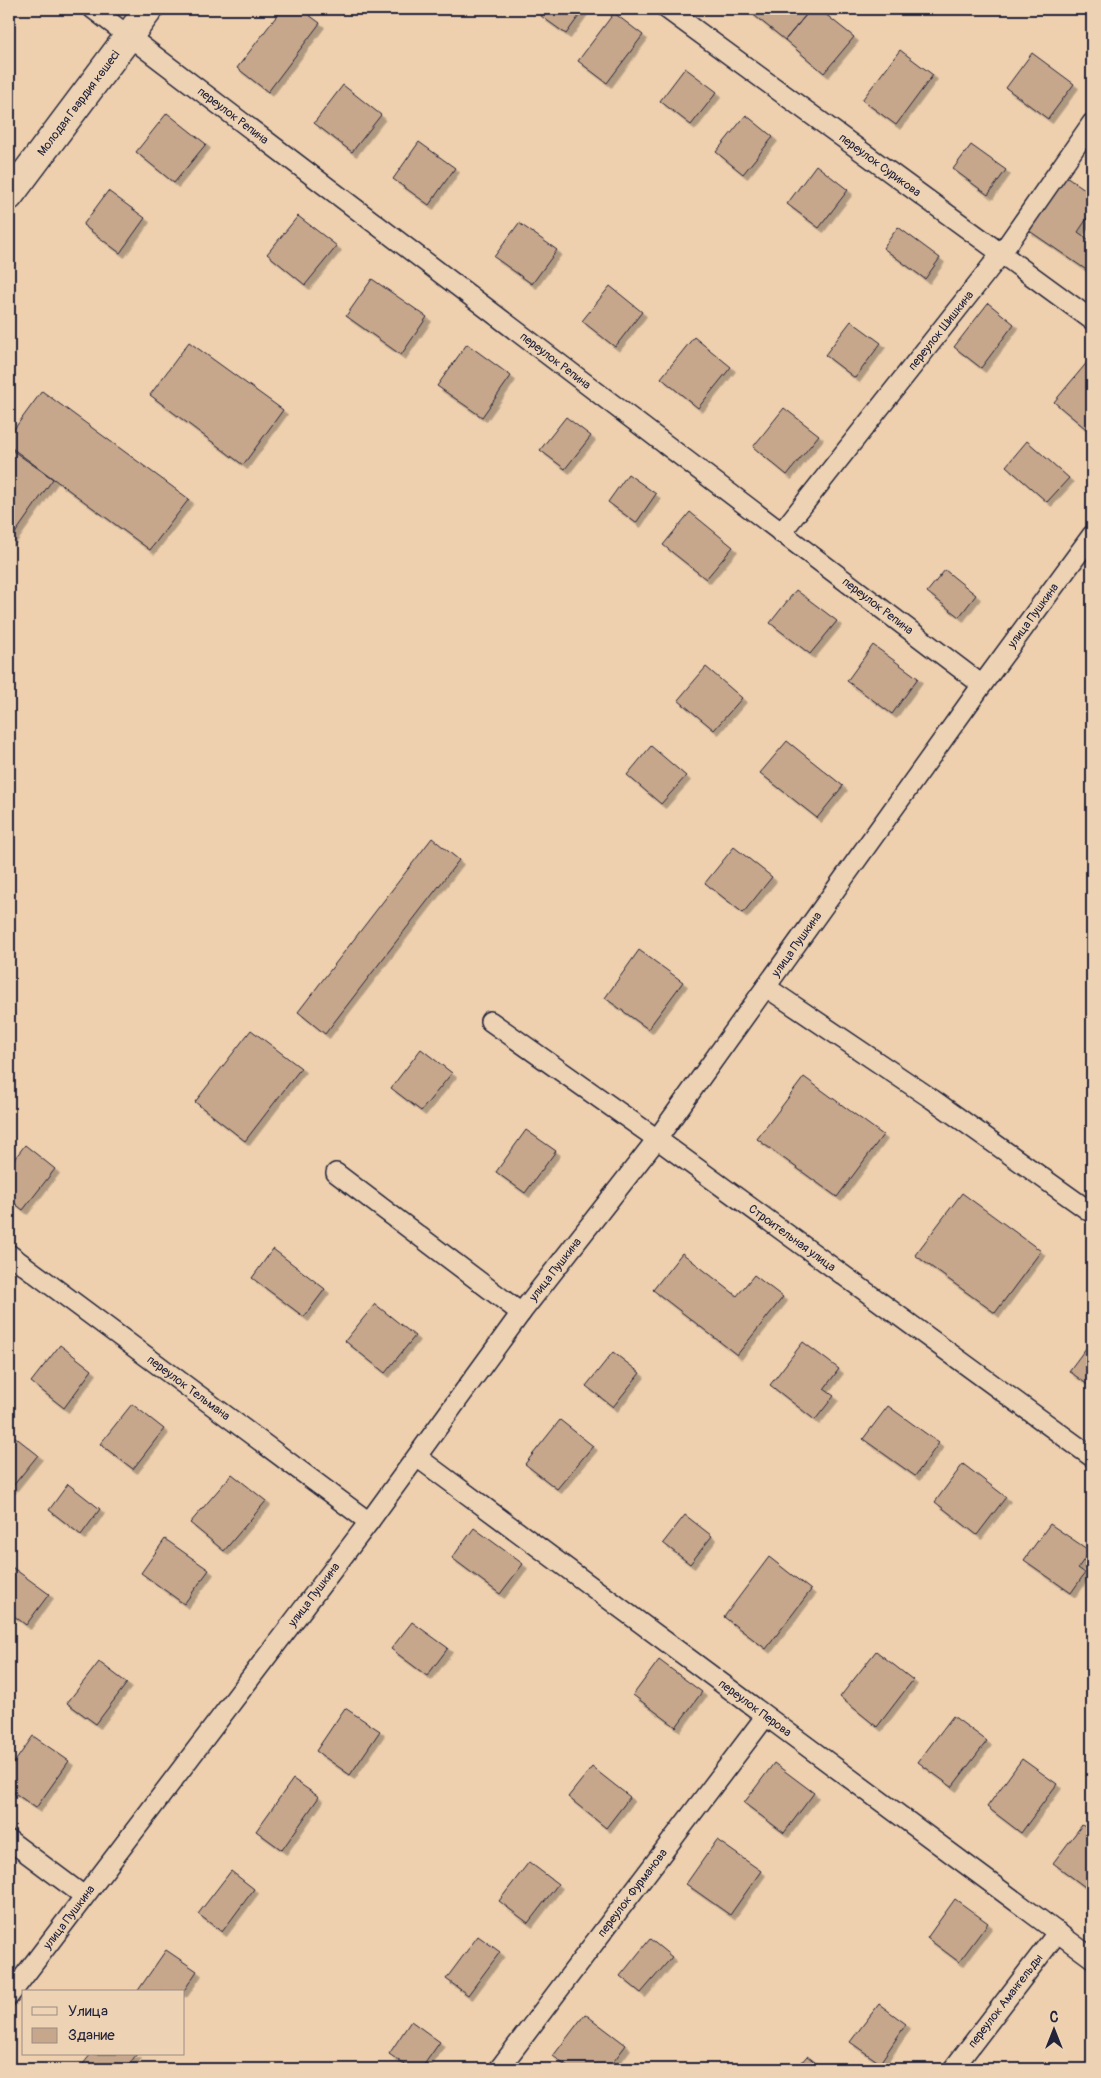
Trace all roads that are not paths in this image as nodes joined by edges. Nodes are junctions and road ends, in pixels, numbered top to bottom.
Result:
1 (93, 9) edge
2 (149, 9) edge
3 (667, 9) edge
4 (129, 35) junction
5 (1092, 122) edge
6 (9, 196) edge
7 (1001, 254) junction
8 (1092, 320) edge
9 (781, 533) junction
10 (1092, 535) edge
11 (982, 685) junction
12 (766, 987) junction
13 (490, 1021) dead end
14 (657, 1139) junction
15 (336, 1173) dead end
16 (1092, 1213) edge
17 (9, 1254) edge
18 (521, 1313) junction
19 (417, 1457) junction
20 (1092, 1457) edge
21 (369, 1522) junction
22 (765, 1717) junction
23 (9, 1840) edge
24 (84, 1896) junction
25 (1058, 1932) junction
26 (1092, 1958) edge
27 (9, 1996) edge
28 (499, 2069) edge
29 (954, 2069) edge

1 - 4 lane, переулок Репина
2 - 4 street, Молодая Гвардия көшесі
3 - 7 lane, переулок Сурикова
4 - 6 street, Молодая Гвардия көшесі
4 - 9 lane, переулок Репина
5 - 7 lane, переулок Шишкина
7 - 8 lane, переулок Сурикова
7 - 9 lane, переулок Шишкина
9 - 11 lane, переулок Репина
10 - 11 lane, улица Пушкина
11 - 12 lane, улица Пушкина
12 - 14 lane, улица Пушкина
12 - 16 lane
13 - 14 lane, Строительная улица
14 - 18 lane, улица Пушкина
14 - 20 lane, Строительная улица
15 - 18 lane
17 - 21 lane, переулок Тельмана
18 - 19 lane, улица Пушкина
19 - 21 lane, улица Пушкина
19 - 22 lane, переулок Перова
21 - 24 lane, улица Пушкина
22 - 25 lane, переулок Перова
22 - 28 lane, переулок Фурманова
23 - 24 lane
24 - 27 lane, улица Пушкина
25 - 26 lane, переулок Перова
25 - 29 lane, переулок Амангельды

